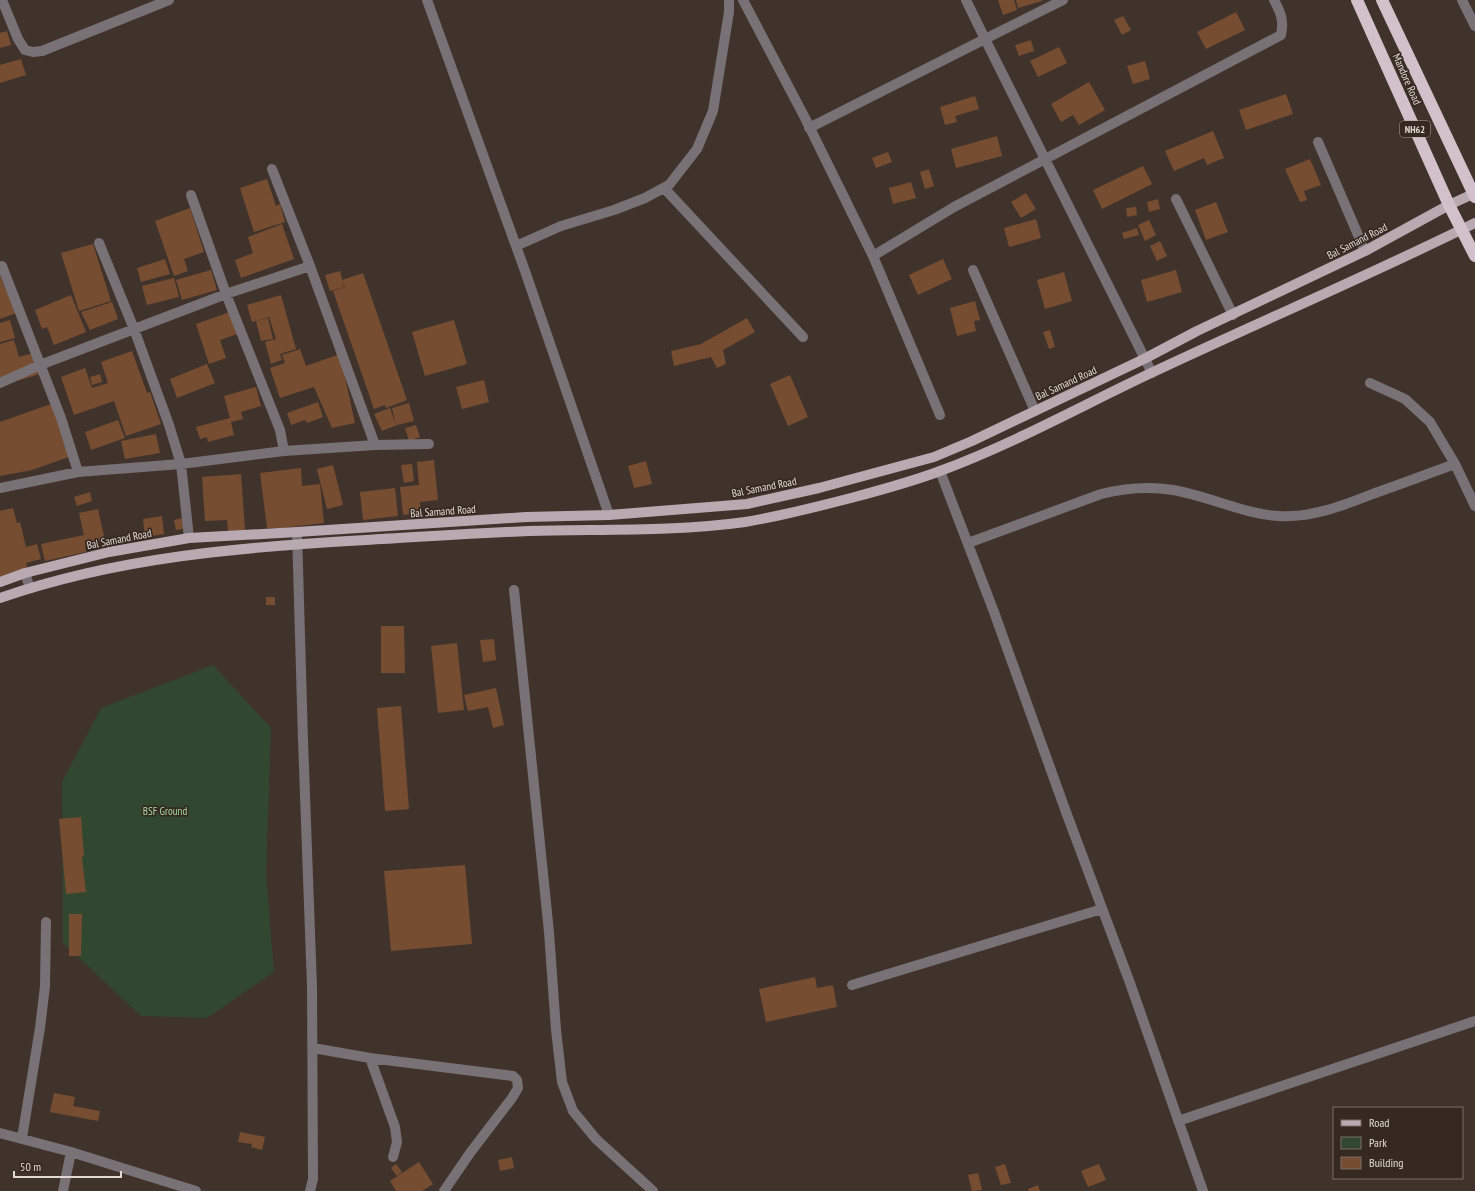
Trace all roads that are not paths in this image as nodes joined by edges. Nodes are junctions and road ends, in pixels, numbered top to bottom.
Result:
1 (2, 0) edge
2 (169, 0) edge
3 (427, 0) edge
4 (729, 0) edge
5 (743, 0) edge
6 (966, 0) edge
7 (1062, 0) edge
8 (1274, 0) edge
9 (1357, 0) edge
10 (1382, 0) edge
11 (1462, 0) edge
12 (1475, 26) edge
13 (985, 39) junction
14 (809, 128) junction
15 (1318, 142) dead end
16 (1044, 159) junction
17 (272, 169) dead end
18 (664, 188) junction
19 (191, 195) dead end
20 (1474, 195) edge
21 (1176, 199) dead end
22 (1449, 205) junction
23 (1475, 223) edge
24 (1462, 230) junction
25 (99, 243) dead end
26 (516, 246) junction
27 (1365, 251) junction
28 (873, 256) junction
29 (1475, 256) edge
30 (2, 266) dead end
31 (310, 266) junction
32 (973, 270) dead end
33 (226, 294) junction
34 (1233, 315) junction
35 (134, 329) junction
36 (803, 337) dead end
37 (1144, 359) junction
38 (40, 365) junction
39 (1152, 373) junction
40 (0, 383) edge
41 (1370, 383) dead end
42 (1035, 411) junction
43 (940, 414) dead end
44 (429, 444) dead end
45 (375, 445) junction
46 (284, 451) junction
47 (181, 464) junction
48 (1455, 464) junction
49 (940, 471) junction
50 (78, 472) junction
51 (0, 488) edge
52 (1475, 506) edge
53 (609, 515) junction
54 (297, 532) junction
55 (190, 538) junction
56 (968, 543) junction
57 (298, 544) junction
58 (26, 573) junction
59 (0, 582) edge
60 (30, 588) junction
61 (514, 590) dead end
62 (0, 598) edge
63 (1102, 909) junction
64 (46, 922) dead end
65 (852, 984) dead end
66 (1475, 1021) edge
67 (312, 1048) junction
68 (370, 1058) junction
69 (1178, 1121) junction
70 (0, 1133) edge
71 (22, 1138) junction
72 (71, 1152) junction
73 (394, 1157) dead end
74 (63, 1191) edge
75 (196, 1191) edge
76 (310, 1191) edge
77 (444, 1191) edge
78 (653, 1191) edge
79 (1203, 1191) edge

1 - 2 street
3 - 26 street
4 - 18 street
5 - 14 street
6 - 13 street
7 - 13 street
8 - 16 street
9 - 22 highway, Mandore Road / NH62
10 - 20 highway, Mandore Road / NH62
11 - 12 street
13 - 14 street
13 - 16 street
14 - 28 street
15 - 27 street
16 - 28 street
16 - 37 street
17 - 31 street
18 - 26 street
18 - 36 street
19 - 33 street
20 - 22 main road, Bal Samand Road
21 - 34 street
22 - 24 highway, Mandore Road / NH62
22 - 27 main road, Bal Samand Road
23 - 24 main road
24 - 29 highway, Mandore Road / NH62
24 - 39 main road
25 - 35 street
26 - 53 street
27 - 34 main road, Bal Samand Road
28 - 43 street
30 - 38 street
31 - 33 street
31 - 45 street
32 - 42 street
33 - 35 street
33 - 46 street
34 - 37 main road, Bal Samand Road
35 - 38 street
35 - 47 street
37 - 39 street
37 - 42 main road, Bal Samand Road
38 - 40 street
38 - 50 street
39 - 49 main road
41 - 48 street
42 - 53 main road, Bal Samand Road
44 - 45 street
45 - 46 street
46 - 47 street
47 - 50 street
47 - 55 street
48 - 52 street
48 - 56 street
49 - 56 street
49 - 57 main road
50 - 51 street
53 - 54 main road, Bal Samand Road
54 - 55 main road, Bal Samand Road
54 - 57 street
55 - 58 main road, Bal Samand Road
56 - 63 street
57 - 60 main road
57 - 67 street
58 - 59 main road, Bal Samand Road
58 - 60 street
60 - 62 main road
61 - 78 street
63 - 65 street
63 - 69 street
64 - 71 street
66 - 69 street
67 - 68 street
67 - 76 street
68 - 73 street
68 - 77 street
69 - 79 street
70 - 71 street
71 - 72 street
72 - 74 street
72 - 75 street

